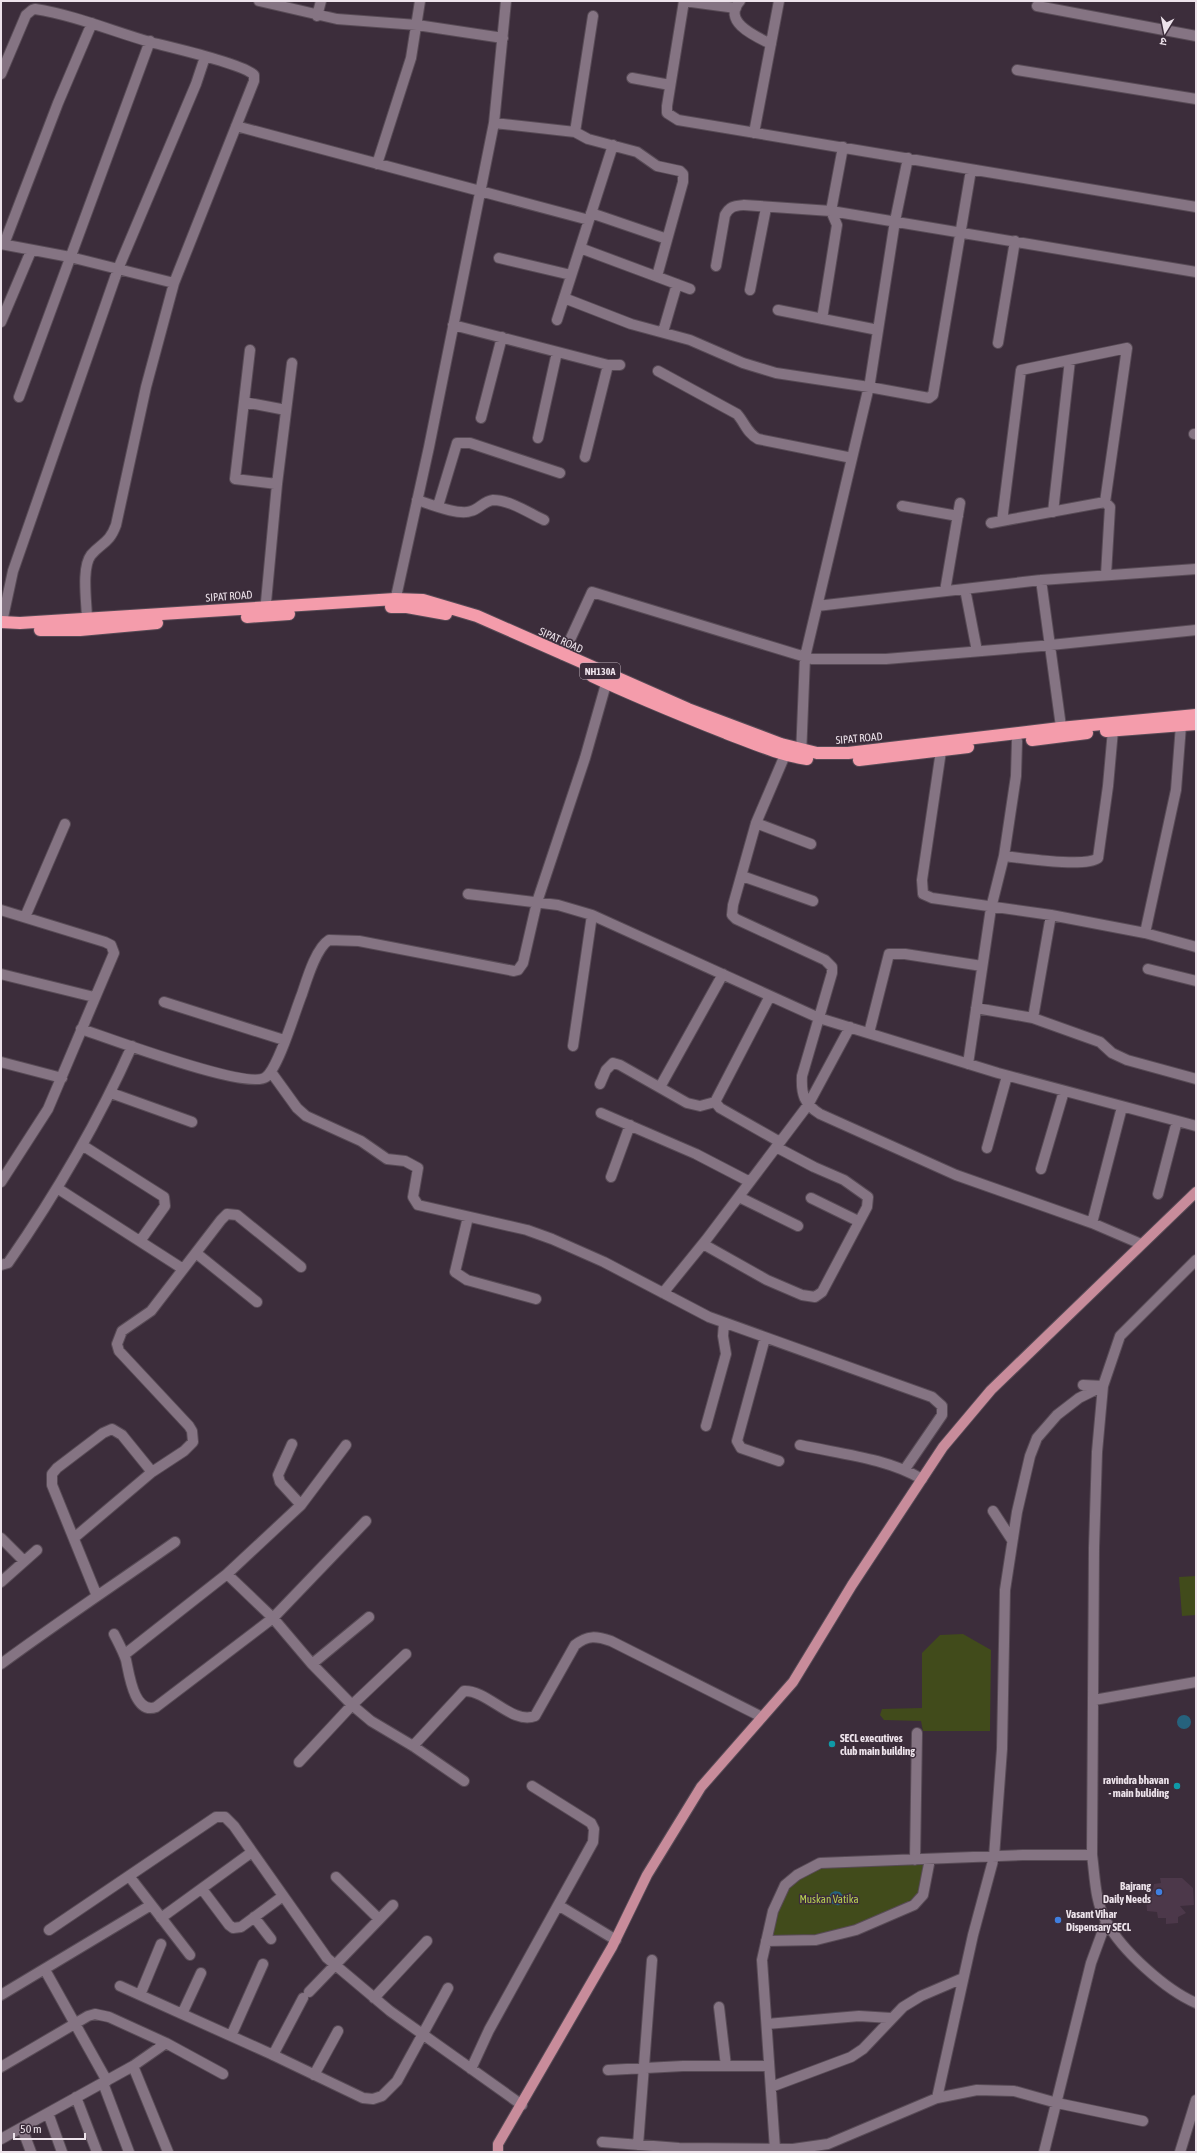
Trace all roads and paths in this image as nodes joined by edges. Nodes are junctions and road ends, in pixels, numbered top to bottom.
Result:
1 (321, 1) edge
2 (420, 1) edge
3 (506, 1) edge
4 (684, 1) edge
5 (779, 1) edge
6 (264, 2) edge
7 (36, 5) edge
8 (738, 5) edge
9 (1061, 5) edge
10 (1037, 6) dead end
11 (318, 16) junction
12 (593, 16) dead end
13 (92, 23) junction
14 (417, 25) junction
15 (1196, 36) edge
16 (503, 38) junction
17 (150, 41) junction
18 (771, 44) junction
19 (205, 57) junction
20 (1017, 70) dead end
21 (1, 74) edge
22 (632, 78) dead end
23 (670, 84) junction
24 (1196, 99) edge
25 (494, 123) junction
26 (236, 126) junction
27 (575, 132) junction
28 (754, 133) junction
29 (613, 145) junction
30 (843, 147) junction
31 (908, 158) junction
32 (377, 164) junction
33 (971, 170) junction
34 (479, 192) junction
35 (1196, 207) edge
36 (766, 208) junction
37 (831, 211) junction
38 (590, 217) junction
39 (895, 221) junction
40 (961, 232) junction
41 (667, 239) junction
42 (1014, 241) junction
43 (2, 244) edge
44 (580, 248) junction
45 (31, 251) junction
46 (70, 257) junction
47 (499, 258) dead end
48 (716, 266) dead end
49 (118, 269) junction
50 (1196, 272) edge
51 (571, 275) junction
52 (656, 276) junction
53 (174, 283) junction
54 (677, 284) junction
55 (690, 289) dead end
56 (750, 290) dead end
57 (564, 298) junction
58 (778, 310) dead end
59 (822, 319) junction
60 (557, 320) dead end
61 (1, 322) edge
62 (453, 325) junction
63 (878, 330) junction
64 (663, 332) junction
65 (502, 337) junction
66 (998, 343) dead end
67 (250, 350) dead end
68 (557, 352) junction
69 (1070, 360) junction
70 (292, 363) dead end
71 (608, 364) junction
72 (620, 365) dead end
73 (658, 371) dead end
74 (869, 387) junction
75 (19, 398) dead end
76 (244, 402) junction
77 (286, 410) junction
78 (481, 418) dead end
79 (538, 438) dead end
80 (585, 457) dead end
81 (852, 458) junction
82 (560, 473) dead end
83 (277, 484) junction
84 (417, 500) junction
85 (1105, 502) junction
86 (960, 503) dead end
87 (438, 506) junction
88 (902, 506) dead end
89 (1053, 512) junction
90 (958, 516) junction
91 (544, 520) dead end
92 (1002, 521) junction
93 (991, 523) dead end
94 (1196, 569) edge
95 (1106, 576) junction
96 (1041, 580) junction
97 (965, 589) junction
98 (945, 591) junction
99 (394, 603) junction
100 (817, 606) junction
101 (265, 611) junction
102 (87, 620) junction
103 (1, 624) edge
104 (1196, 630) edge
105 (1050, 645) junction
106 (977, 651) junction
107 (563, 655) junction
108 (805, 657) junction
109 (608, 679) junction
110 (1196, 714) edge
111 (1196, 724) edge
112 (1181, 726) junction
113 (1113, 730) junction
114 (1061, 732) junction
115 (1017, 741) junction
116 (940, 751) junction
117 (785, 755) junction
118 (801, 755) junction
119 (756, 823) junction
120 (65, 824) dead end
121 (811, 844) dead end
122 (1004, 856) junction
123 (742, 876) junction
124 (468, 894) dead end
125 (813, 901) dead end
126 (537, 902) junction
127 (991, 908) junction
128 (1, 910) edge
129 (592, 915) junction
130 (1051, 915) junction
131 (25, 918) junction
132 (1145, 933) junction
133 (1196, 947) edge
134 (982, 966) junction
135 (1148, 969) dead end
136 (723, 974) junction
137 (1, 976) edge
138 (1196, 981) edge
139 (770, 996) junction
140 (94, 997) junction
141 (164, 1002) dead end
142 (976, 1008) junction
143 (819, 1018) junction
144 (1033, 1018) junction
145 (850, 1027) junction
146 (81, 1029) junction
147 (869, 1033) junction
148 (284, 1040) junction
149 (132, 1046) junction
150 (573, 1046) dead end
151 (1, 1062) edge
152 (968, 1064) junction
153 (271, 1072) junction
154 (1007, 1076) junction
155 (62, 1078) junction
156 (1196, 1079) edge
157 (600, 1084) dead end
158 (660, 1087) junction
159 (1064, 1091) junction
160 (111, 1093) junction
161 (715, 1102) junction
162 (808, 1105) junction
163 (1122, 1107) junction
164 (602, 1113) dead end
165 (1177, 1121) junction
166 (192, 1122) dead end
167 (630, 1126) junction
168 (1196, 1126) edge
169 (778, 1144) junction
170 (82, 1145) junction
171 (988, 1148) dead end
172 (1041, 1170) dead end
173 (611, 1177) dead end
174 (1, 1182) edge
175 (750, 1182) junction
176 (57, 1188) junction
177 (1196, 1192) edge
178 (1158, 1194) dead end
179 (739, 1197) junction
180 (811, 1198) dead end
181 (468, 1217) junction
182 (858, 1221) junction
183 (1092, 1223) junction
184 (798, 1226) dead end
185 (140, 1241) junction
186 (703, 1244) junction
187 (1141, 1244) junction
188 (196, 1253) junction
189 (1196, 1260) edge
190 (1, 1264) edge
191 (301, 1267) dead end
192 (183, 1269) junction
193 (663, 1293) junction
194 (536, 1299) dead end
195 (257, 1302) dead end
196 (724, 1323) junction
197 (765, 1338) junction
198 (1083, 1385) dead end
199 (1103, 1386) junction
200 (706, 1426) dead end
201 (292, 1444) dead end
202 (346, 1445) dead end
203 (800, 1445) dead end
204 (779, 1462) dead end
205 (905, 1469) junction
206 (152, 1472) junction
207 (922, 1479) junction
208 (301, 1505) junction
209 (993, 1510) dead end
210 (366, 1521) dead end
211 (1, 1538) edge
212 (74, 1538) junction
213 (1012, 1540) junction
214 (175, 1542) dead end
215 (37, 1550) dead end
216 (24, 1561) junction
217 (227, 1574) junction
218 (1, 1582) edge
219 (97, 1596) junction
220 (369, 1616) dead end
221 (272, 1618) junction
222 (114, 1634) dead end
223 (406, 1654) dead end
224 (124, 1655) junction
225 (1, 1664) edge
226 (312, 1664) junction
227 (1196, 1682) edge
228 (1094, 1700) junction
229 (352, 1705) junction
230 (762, 1717) junction
231 (917, 1733) dead end
232 (413, 1746) junction
233 (299, 1762) dead end
234 (464, 1781) dead end
235 (532, 1786) dead end
236 (252, 1852) junction
237 (1092, 1856) junction
238 (994, 1857) junction
239 (930, 1859) junction
240 (915, 1860) junction
241 (129, 1876) junction
242 (336, 1877) dead end
243 (202, 1889) junction
244 (283, 1896) junction
245 (151, 1905) junction
246 (393, 1905) dead end
247 (558, 1905) junction
248 (254, 1917) junction
249 (161, 1918) junction
250 (379, 1919) junction
251 (1106, 1922) junction
252 (50, 1930) dead end
253 (271, 1939) dead end
254 (616, 1940) junction
255 (427, 1941) dead end
256 (766, 1941) junction
257 (161, 1944) dead end
258 (190, 1954) dead end
259 (652, 1960) dead end
260 (263, 1964) dead end
261 (334, 1964) junction
262 (45, 1970) junction
263 (201, 1973) dead end
264 (963, 1978) junction
265 (120, 1986) dead end
266 (448, 1988) dead end
267 (1, 1995) edge
268 (140, 1995) junction
269 (374, 1998) junction
270 (1196, 2003) edge
271 (719, 2007) dead end
272 (182, 2014) junction
273 (891, 2018) junction
274 (76, 2024) junction
275 (767, 2024) junction
276 (338, 2031) dead end
277 (423, 2034) junction
278 (231, 2036) junction
279 (166, 2043) junction
280 (273, 2055) junction
281 (133, 2066) junction
282 (726, 2066) junction
283 (770, 2066) junction
284 (1, 2067) edge
285 (645, 2068) junction
286 (471, 2069) junction
287 (608, 2070) dead end
288 (223, 2074) dead end
289 (314, 2075) junction
290 (105, 2082) junction
291 (771, 2087) junction
292 (76, 2097) junction
293 (937, 2098) junction
294 (1196, 2100) edge
295 (1057, 2102) junction
296 (522, 2105) junction
297 (48, 2113) junction
298 (1143, 2121) dead end
299 (22, 2128) junction
300 (1, 2139) edge
301 (602, 2142) dead end
302 (638, 2145) junction
303 (775, 2149) junction
304 (31, 2152) edge
305 (62, 2152) edge
306 (97, 2152) edge
307 (129, 2152) edge
308 (168, 2152) edge
309 (498, 2152) edge
310 (1044, 2152) edge
311 (1180, 2152) edge

1 - 11 street
2 - 14 street
3 - 16 street
4 - 8 street
4 - 23 street
5 - 18 street
6 - 11 street
7 - 13 street
7 - 21 street
8 - 18 street
9 - 10 street
9 - 15 street
11 - 14 street
12 - 27 street
13 - 17 street
13 - 43 street
14 - 16 street
14 - 32 street
16 - 25 street
17 - 19 street
17 - 46 street
18 - 28 street
19 - 26 street
19 - 49 street
20 - 24 street
22 - 23 street
23 - 28 street
25 - 27 street
25 - 34 street
26 - 32 street
26 - 53 street
27 - 29 street
28 - 30 street
29 - 38 street
29 - 41 street
30 - 31 street
30 - 37 street
31 - 33 street
31 - 39 street
32 - 34 street
33 - 35 street
33 - 40 street
34 - 38 street
34 - 62 street
36 - 37 street
36 - 48 street
36 - 56 street
37 - 39 street
37 - 59 street
38 - 41 street
38 - 44 street
39 - 40 street
39 - 63 street
40 - 42 street
40 - 74 street
41 - 52 street
42 - 50 street
42 - 66 street
43 - 45 street
44 - 51 street
44 - 52 street
45 - 46 street
45 - 61 street
46 - 49 street
46 - 75 street
47 - 51 street
49 - 53 street
49 - 103 street
51 - 57 street
52 - 54 street
53 - 102 street
54 - 55 street
54 - 64 street
57 - 60 street
57 - 64 street
58 - 59 street
59 - 63 street
62 - 65 street
62 - 84 street
63 - 74 street
64 - 74 street
65 - 68 street
65 - 78 street
67 - 76 street
68 - 71 street
68 - 79 street
69 - 85 street
69 - 89 street
69 - 92 street
70 - 77 street
71 - 72 street
71 - 80 street
73 - 81 street
74 - 81 street
76 - 77 street
76 - 83 street
77 - 83 street
81 - 100 street
82 - 87 street
83 - 101 street
84 - 87 street
84 - 99 street
85 - 89 street
85 - 95 street
86 - 90 street
87 - 91 street
88 - 90 street
89 - 92 street
90 - 98 street
92 - 93 street
94 - 95 street
95 - 96 street
96 - 97 street
96 - 105 street
97 - 98 street
97 - 106 street
98 - 100 street
99 - 101 highway, SIPAT ROAD / NH130A
99 - 107 highway, SIPAT ROAD / NH130A
99 - 109 highway, SIPAT ROAD / NH130A
100 - 108 street
101 - 102 highway, SIPAT ROAD / NH130A
101 - 103 highway, SIPAT ROAD / NH130A
102 - 103 highway, SIPAT ROAD / NH130A
104 - 105 street
105 - 106 street
105 - 114 street
106 - 108 street
107 - 108 street
107 - 109 highway, SIPAT ROAD / NH130A
108 - 118 street
109 - 117 highway, SIPAT ROAD / NH130A
109 - 118 highway, SIPAT ROAD / NH130A
109 - 126 street
110 - 114 highway, SIPAT ROAD / NH130A
111 - 112 highway, SIPAT ROAD / NH130A
112 - 113 highway, SIPAT ROAD / NH130A
112 - 132 street
113 - 114 highway, SIPAT ROAD / NH130A
113 - 122 street
114 - 115 highway, SIPAT ROAD / NH130A
114 - 118 highway, SIPAT ROAD / NH130A
115 - 116 highway, SIPAT ROAD / NH130A
115 - 122 street
116 - 118 highway, SIPAT ROAD / NH130A
116 - 127 street
117 - 118 highway, SIPAT ROAD / NH130A
117 - 119 street
119 - 121 street
119 - 123 street
120 - 131 street
122 - 127 street
123 - 125 street
123 - 143 street
124 - 126 street
126 - 129 street
126 - 148 street
127 - 130 street
127 - 134 street
128 - 131 street
129 - 136 street
129 - 150 street
130 - 132 street
130 - 144 street
131 - 140 street
132 - 133 street
134 - 142 street
134 - 147 street
135 - 138 street
136 - 139 street
136 - 158 street
137 - 140 street
139 - 143 street
139 - 161 street
140 - 146 street
141 - 148 street
142 - 144 street
142 - 152 street
143 - 145 street
143 - 162 street
144 - 156 street
145 - 147 street
145 - 162 street
146 - 149 street
146 - 155 street
147 - 152 street
148 - 153 street
149 - 153 street
149 - 160 street
151 - 155 street
152 - 154 street
153 - 181 street
154 - 159 street
154 - 171 street
155 - 174 street
157 - 158 street
158 - 161 street
159 - 163 street
159 - 172 street
160 - 166 street
160 - 170 street
161 - 169 street
162 - 169 street
162 - 183 street
163 - 165 street
163 - 183 street
164 - 167 street
165 - 168 street
165 - 178 street
167 - 173 street
167 - 175 street
169 - 175 street
169 - 182 street
170 - 176 street
170 - 185 street
175 - 179 street
176 - 185 street
176 - 190 street
177 - 187 main road
179 - 184 street
179 - 186 street
180 - 182 street
181 - 193 street
181 - 194 street
182 - 186 street
183 - 187 street
185 - 192 street
186 - 193 street
187 - 207 main road
188 - 191 street
188 - 192 street
188 - 195 street
189 - 199 street
192 - 206 street
193 - 196 street
196 - 197 street
196 - 200 street
197 - 204 street
197 - 205 street
198 - 199 street
199 - 213 street
199 - 228 street
201 - 208 street
202 - 208 street
203 - 205 street
205 - 207 street
206 - 212 street
206 - 212 street
207 - 230 main road
208 - 217 street
209 - 213 street
210 - 221 street
211 - 216 street
212 - 219 street
213 - 238 street
214 - 219 street
215 - 216 street
216 - 218 street
217 - 221 street
217 - 224 street
219 - 225 street
220 - 226 street
221 - 224 street
221 - 226 street
222 - 224 street
223 - 229 street
226 - 229 street
227 - 228 street
228 - 237 street
229 - 232 street
229 - 233 street
230 - 232 street
230 - 254 main road
231 - 240 street
232 - 234 street
235 - 247 street
236 - 241 street
236 - 243 street
236 - 244 street
237 - 238 street
237 - 251 street
238 - 239 street
238 - 264 street
239 - 240 street
239 - 256 street
240 - 256 street
241 - 245 street
241 - 252 street
242 - 250 street
243 - 248 street
243 - 249 street
244 - 248 street
244 - 261 street
245 - 249 street
245 - 262 street
246 - 250 street
247 - 254 street
247 - 286 street
248 - 253 street
249 - 258 street
250 - 261 street
251 - 270 street
251 - 295 street
254 - 296 main road
255 - 269 street
256 - 275 street
257 - 268 street
259 - 285 street
260 - 278 street
261 - 269 street
261 - 280 street
262 - 267 street
262 - 274 street
263 - 272 street
264 - 273 street
264 - 293 street
265 - 268 street
266 - 277 street
268 - 272 street
269 - 277 street
271 - 282 street
272 - 278 street
273 - 275 street
273 - 291 street
274 - 279 street
274 - 284 street
274 - 290 street
275 - 283 street
276 - 289 street
277 - 286 street
277 - 289 street
278 - 280 street
279 - 281 street
279 - 288 street
280 - 289 street
281 - 290 street
281 - 308 street
282 - 283 street
282 - 285 street
283 - 291 street
285 - 287 street
285 - 302 street
286 - 296 street
290 - 292 street
290 - 307 street
291 - 303 street
292 - 297 street
292 - 306 street
293 - 295 street
293 - 303 street
294 - 311 street
295 - 298 street
295 - 310 street
296 - 309 main road
297 - 299 street
297 - 305 street
299 - 300 street
299 - 304 street
301 - 302 street
302 - 303 street

